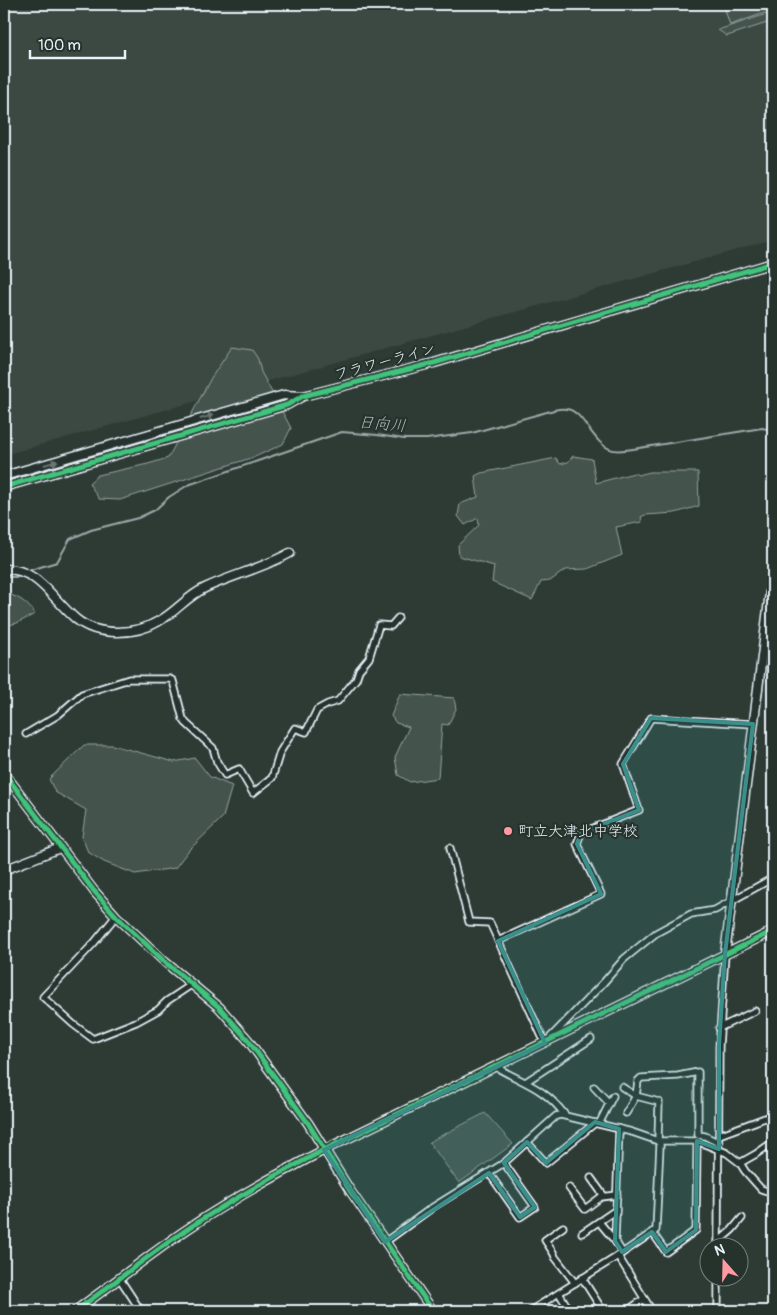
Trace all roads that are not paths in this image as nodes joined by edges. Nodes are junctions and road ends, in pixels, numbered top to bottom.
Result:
1 (773, 263) edge
2 (303, 396) junction
3 (4, 476) edge
4 (4, 487) edge
5 (290, 553) dead end
6 (773, 568) edge
7 (4, 569) edge
8 (398, 618) dead end
9 (753, 724) junction
10 (26, 734) dead end
11 (4, 773) edge
12 (60, 848) junction
13 (450, 848) dead end
14 (4, 870) edge
15 (773, 878) edge
16 (732, 901) junction
17 (116, 916) junction
18 (773, 931) edge
19 (498, 941) junction
20 (725, 954) junction
21 (191, 985) junction
22 (755, 1011) dead end
23 (719, 1028) junction
24 (591, 1039) dead end
25 (544, 1044) junction
26 (496, 1067) junction
27 (527, 1082) junction
28 (594, 1087) dead end
29 (622, 1087) dead end
30 (613, 1096) dead end
31 (636, 1096) junction
32 (609, 1103) junction
33 (626, 1112) dead end
34 (566, 1115) junction
35 (773, 1115) edge
36 (597, 1123) junction
37 (619, 1129) junction
38 (719, 1135) junction
39 (658, 1141) junction
40 (697, 1141) junction
41 (528, 1142) junction
42 (773, 1142) edge
43 (719, 1146) junction
44 (324, 1150) junction
45 (504, 1163) junction
46 (740, 1163) junction
47 (489, 1173) junction
48 (591, 1178) dead end
49 (569, 1188) dead end
50 (773, 1193) edge
51 (616, 1195) junction
52 (604, 1196) junction
53 (616, 1210) junction
54 (742, 1218) dead end
55 (599, 1222) junction
56 (563, 1227) dead end
57 (582, 1232) dead end
58 (652, 1232) junction
59 (718, 1238) edge
60 (725, 1238) edge
61 (615, 1241) junction
62 (385, 1242) junction
63 (620, 1254) junction
64 (582, 1278) junction
65 (120, 1279) junction
66 (575, 1283) junction
67 (718, 1288) edge
68 (559, 1293) junction
69 (644, 1299) junction
70 (75, 1311) edge
71 (141, 1311) edge
72 (432, 1311) edge
73 (530, 1311) edge
74 (570, 1311) edge
75 (603, 1311) edge
76 (627, 1311) edge
77 (652, 1311) edge
78 (718, 1311) edge

1 - 2 street, フラワーライン
3 -> 2 street, フラワーライン
2 - 4 street, フラワーライン
5 - 7 street
6 - 9 street
8 - 10 street
9 - 16 street
9 - 19 street
11 - 12 street
12 - 14 street
12 - 17 street
13 - 19 street
15 - 16 street
16 - 20 street
16 - 25 street
17 - 21 street
17 - 21 street
18 - 20 street
19 - 25 street
20 - 23 street
20 - 25 street
21 - 44 street
22 - 23 street
23 - 38 street
24 - 27 street
25 - 26 street
26 - 27 street
26 - 44 street
27 - 34 street
28 - 32 street
29 - 31 street
30 - 32 street
31 - 33 street
31 - 39 street
31 - 43 street
32 - 36 street
34 - 36 street
34 - 41 street
35 - 38 street
36 - 37 street
36 - 41 street
37 - 39 street
37 - 51 street
38 - 43 street
39 - 40 street
39 - 58 street
40 - 43 street
40 - 58 street
41 - 45 street
42 - 46 street
43 - 46 street
43 - 59 street
44 - 62 street
44 - 65 street
45 - 47 street
45 - 47 street
46 - 50 street
47 - 62 street
48 - 52 street
49 - 52 street
51 - 52 street
51 - 53 street
53 - 55 street
53 - 61 street
54 - 60 street
55 - 57 street
55 - 61 street
56 - 66 street
58 - 63 street
61 - 63 street
62 - 72 street
63 - 64 street
63 - 69 street
64 - 66 street
64 - 75 street
65 - 70 street
65 - 71 street
66 - 68 street
67 - 78 street
68 - 73 street
68 - 74 street
69 - 76 street
69 - 77 street

